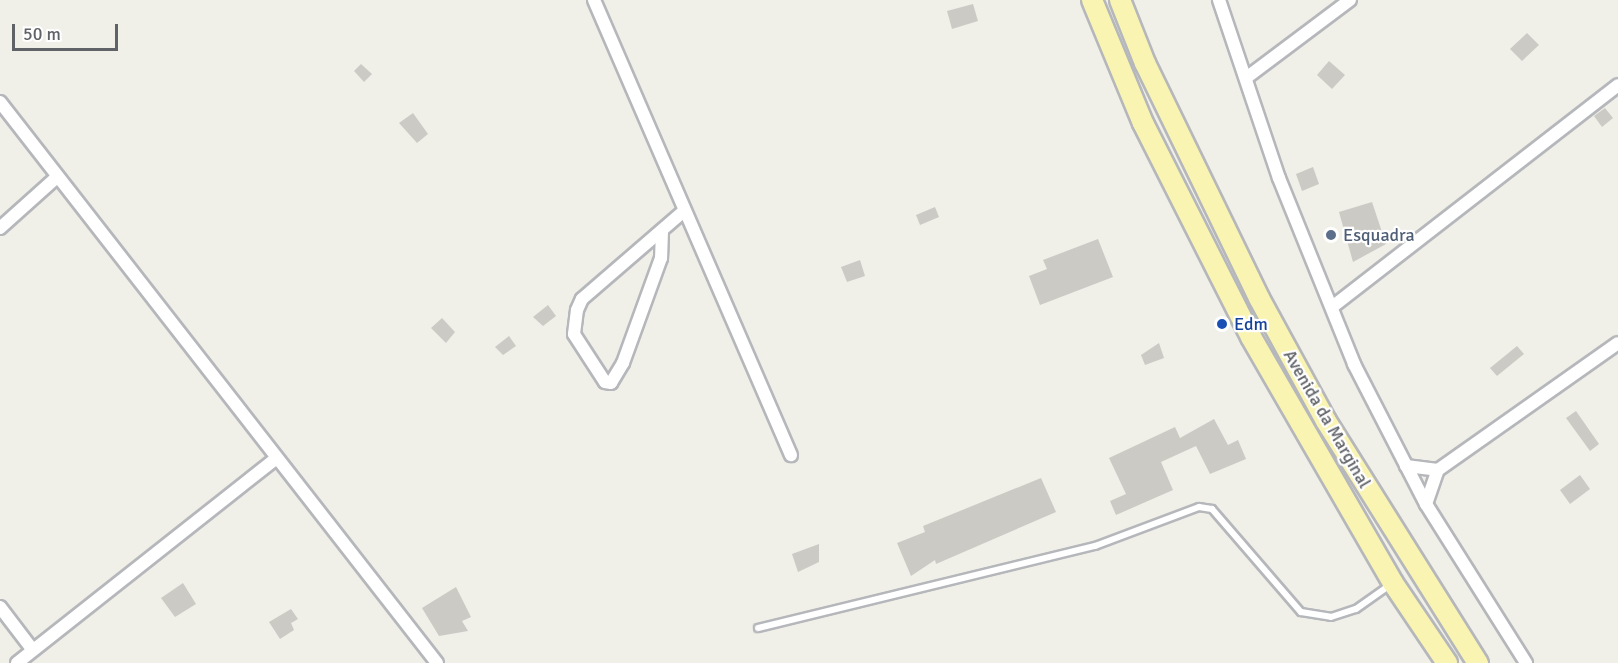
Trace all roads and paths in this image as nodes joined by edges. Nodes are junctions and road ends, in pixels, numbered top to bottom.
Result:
1 (594, 0) edge
2 (1092, 0) edge
3 (1120, 0) edge
4 (1219, 0) edge
5 (1350, 0) edge
6 (1246, 78) junction
7 (1618, 85) edge
8 (0, 102) edge
9 (57, 177) junction
10 (684, 212) junction
11 (0, 228) edge
12 (662, 231) junction
13 (1332, 307) junction
14 (1618, 343) edge
15 (791, 455) dead end
16 (274, 460) junction
17 (1406, 466) junction
18 (1438, 470) junction
19 (1426, 504) junction
20 (1393, 583) junction
21 (0, 607) edge
22 (758, 628) dead end
23 (32, 649) junction
24 (17, 663) edge
25 (437, 663) edge
26 (1447, 663) edge
27 (1478, 663) edge
28 (1526, 663) edge

1 - 10 street
2 - 20 main road, Avenida da Marginal
3 - 27 main road, Avenida da Marginal
4 - 6 street
5 - 6 street
6 - 13 street
7 - 13 street
8 - 9 street
9 - 11 street
9 - 16 street
10 - 12 street
10 - 15 street
12 - 12 street
13 - 17 street
14 - 18 street
16 - 23 street
16 - 25 street
17 - 18 street
17 - 19 street
18 - 19 street
19 - 28 street
20 - 22 lane
20 - 26 main road, Avenida da Marginal
21 - 23 street
23 - 24 street

